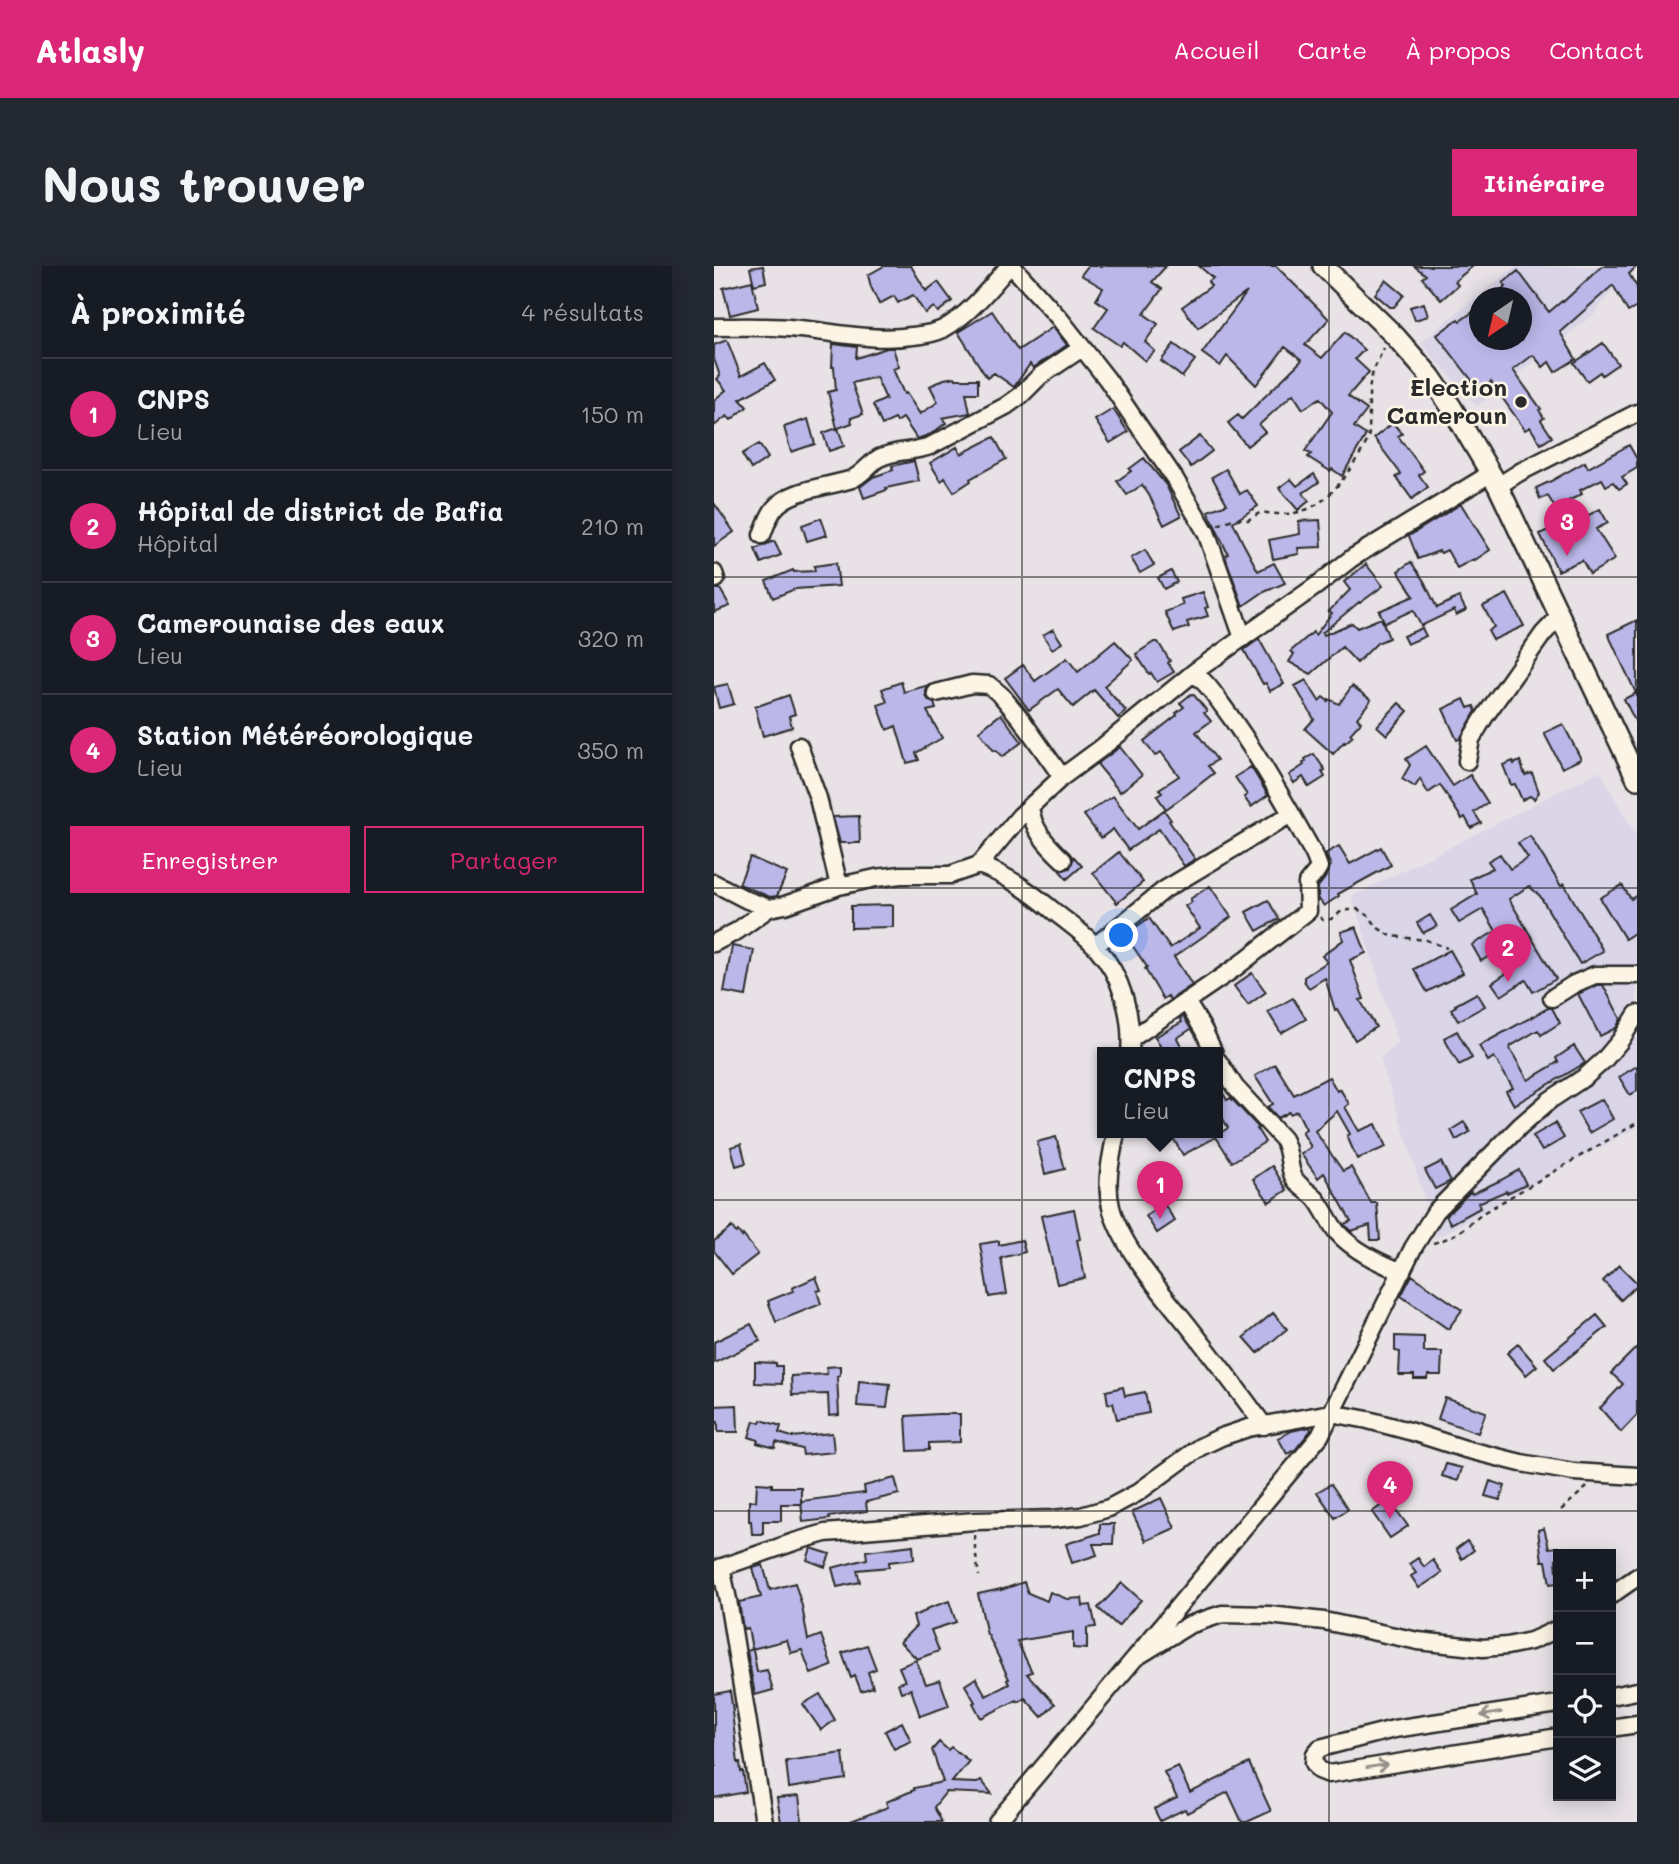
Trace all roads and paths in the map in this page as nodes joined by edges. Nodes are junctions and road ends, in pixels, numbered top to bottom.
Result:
1 (1010, 266) edge
2 (1323, 266) edge
3 (714, 327) edge
4 (1395, 336) junction
5 (1082, 348) junction
6 (1637, 413) edge
7 (1494, 480) junction
8 (1206, 532) junction
9 (762, 536) dead end
10 (1560, 616) junction
11 (1243, 638) junction
12 (1193, 673) junction
13 (936, 693) dead end
14 (799, 746) dead end
15 (1467, 761) dead end
16 (1062, 777) junction
17 (1637, 779) edge
18 (1030, 806) junction
19 (1292, 814) junction
20 (1063, 860) dead end
21 (979, 865) junction
22 (714, 883) edge
23 (839, 886) junction
24 (769, 908) junction
25 (1308, 911) junction
26 (714, 943) edge
27 (1096, 946) junction
28 (1447, 948) dead end
29 (1637, 975) edge
30 (1552, 998) dead end
31 (1186, 1001) junction
32 (1637, 1014) edge
33 (1130, 1046) edge
34 (1211, 1047) edge
35 (1223, 1069) edge
36 (1637, 1123) edge
37 (1115, 1138) edge
38 (1413, 1248) junction
39 (1402, 1272) junction
40 (1331, 1413) junction
41 (1264, 1426) junction
42 (1597, 1474) junction
43 (1637, 1476) edge
44 (1561, 1510) dead end
45 (975, 1521) junction
46 (717, 1569) edge
47 (979, 1576) dead end
48 (1637, 1577) edge
49 (1616, 1592) edge
50 (1553, 1631) edge
51 (1135, 1658) junction
52 (1637, 1691) edge
53 (1616, 1695) edge
54 (1553, 1705) edge
55 (1637, 1724) edge
56 (1616, 1727) edge
57 (1553, 1738) edge
58 (764, 1822) edge
59 (997, 1822) edge

1 - 3 street
1 - 5 street
2 - 4 main road
4 - 7 main road
4 - 8 path
5 - 8 street
5 - 9 street
6 - 7 street
7 - 10 main road
7 - 11 street
8 - 11 street
10 - 15 street
10 - 17 main road
11 - 12 street
12 - 16 street
12 - 19 street
13 - 16 street
14 - 23 street
16 - 18 street
18 - 20 street
18 - 21 street
19 - 25 street
19 - 27 street
21 - 23 street
21 - 27 street
22 - 24 street
23 - 24 street
24 - 26 street
25 - 28 path
25 - 31 street
27 - 33 street
29 - 30 street
31 - 33 street
31 - 34 street
32 - 38 street
35 - 39 street
36 - 38 path
37 - 41 street
38 - 39 street
39 - 40 street
40 - 41 street
40 - 42 street
40 - 51 street
41 - 45 street
42 - 43 street
42 - 44 path
45 - 46 street
45 - 47 path
46 - 58 street
48 - 49 street
50 - 51 street
51 - 59 street
52 - 53 street
54 -> 57 street
55 - 56 street

